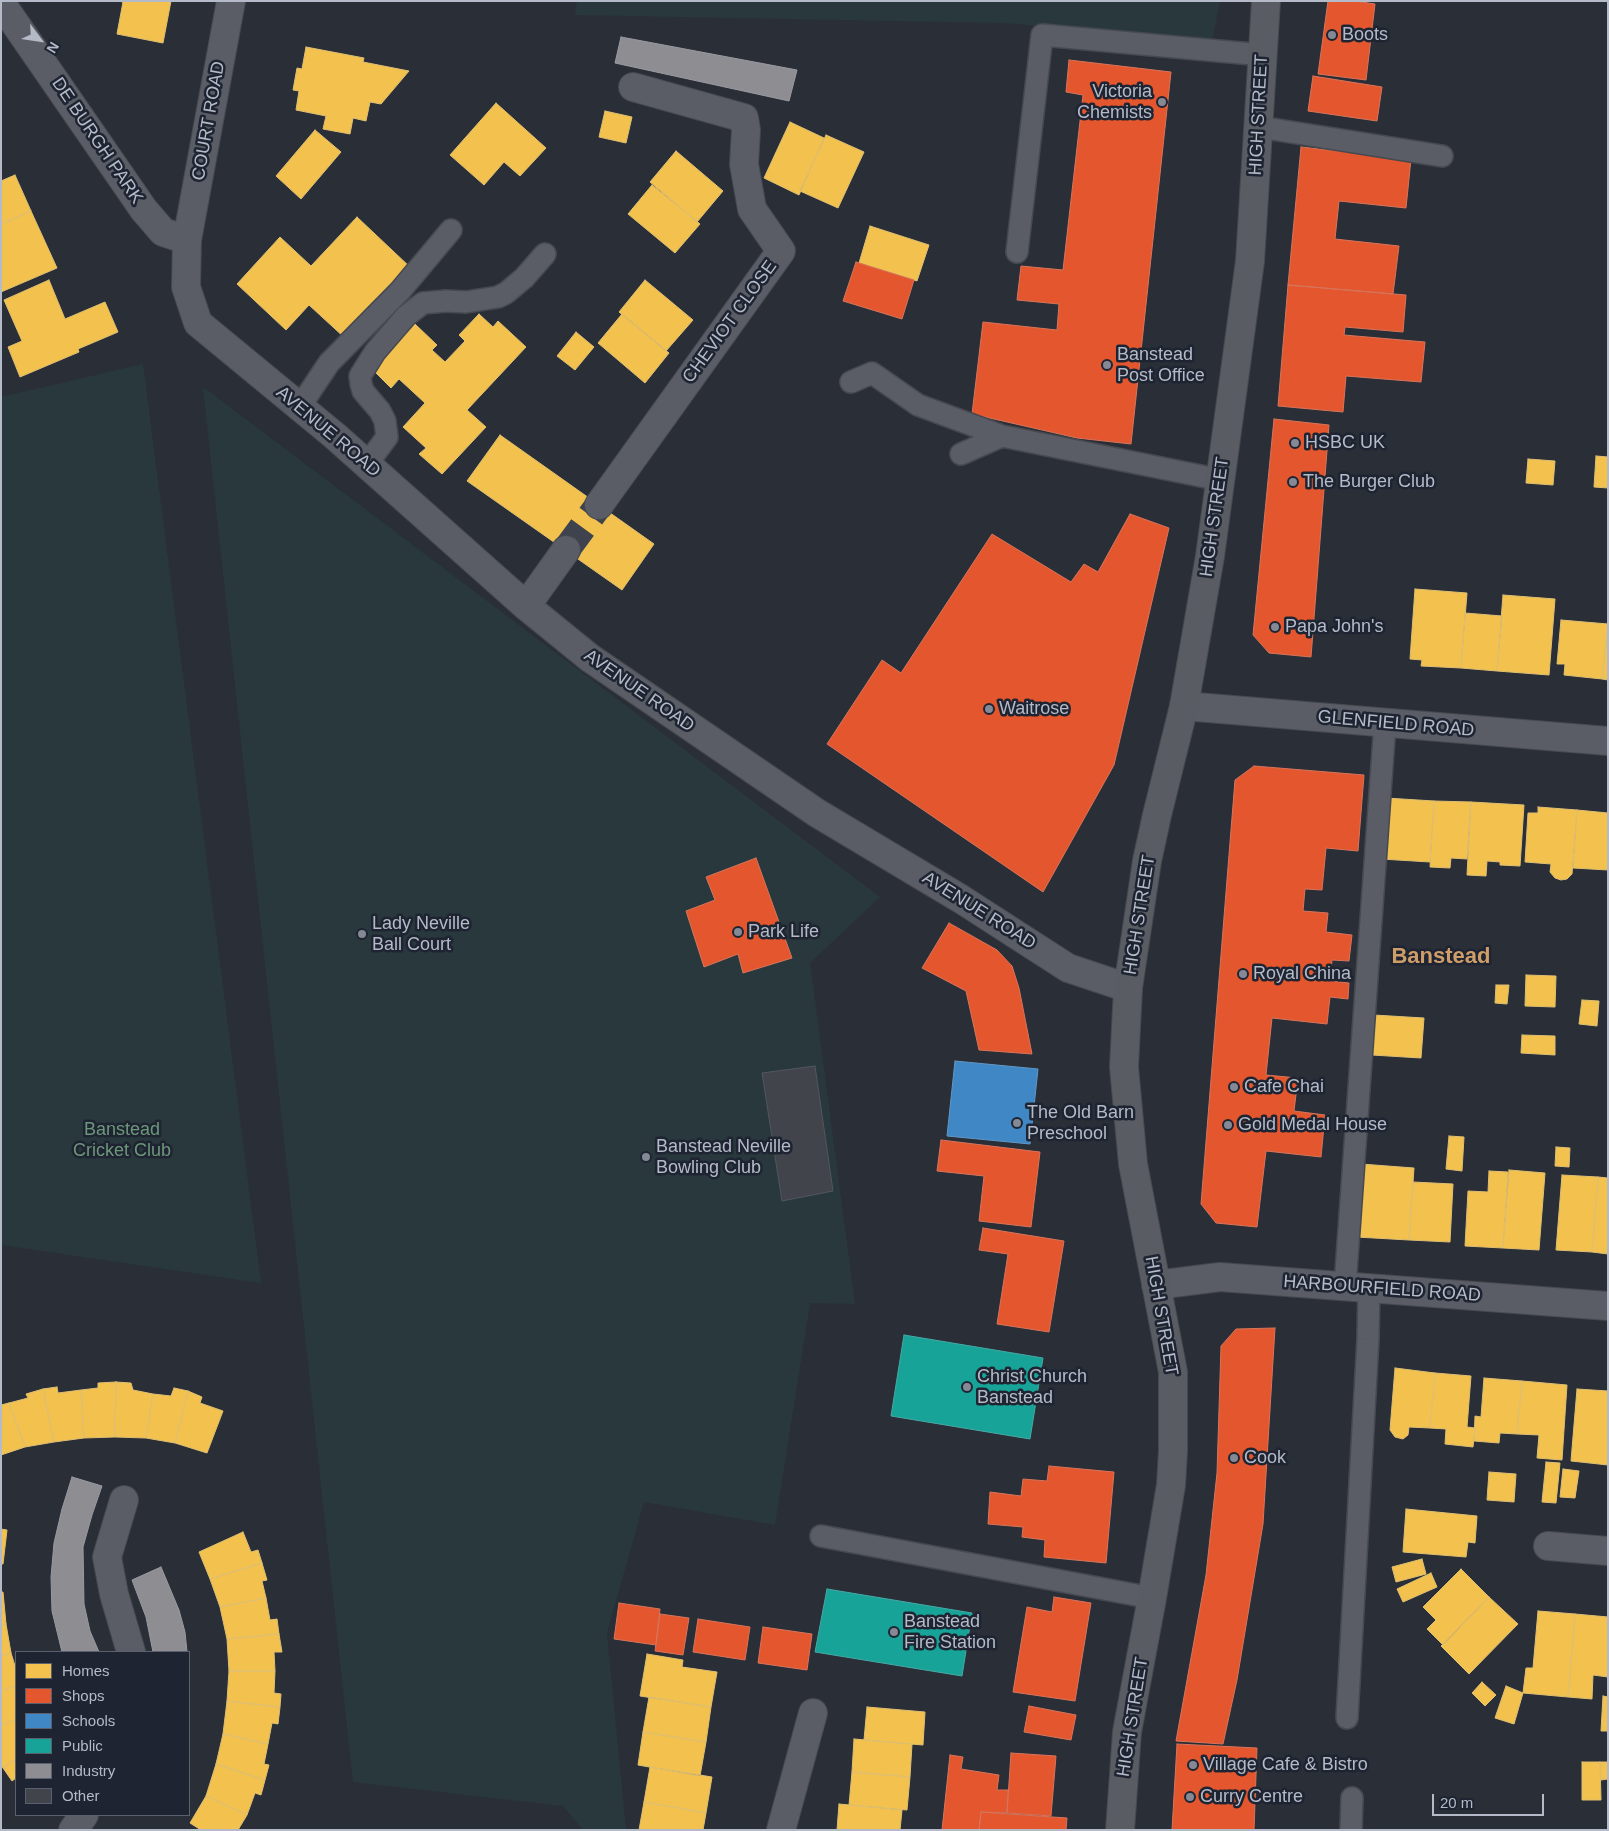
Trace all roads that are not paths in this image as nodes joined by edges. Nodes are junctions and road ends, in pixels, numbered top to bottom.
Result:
1 (231, 1) edge
2 (1266, 1) edge
3 (1, 3) edge
4 (1263, 55) junction
5 (633, 87) dead end
6 (1259, 127) junction
7 (1442, 156) dead end
8 (450, 230) dead end
9 (187, 240) junction
10 (1017, 252) dead end
11 (546, 254) dead end
12 (198, 323) joint
13 (852, 382) dead end
14 (299, 408) junction
15 (1002, 436) junction
16 (961, 454) dead end
17 (367, 464) junction
18 (1221, 480) junction
19 (599, 505) tunnel mouth
20 (566, 550) tunnel mouth
21 (526, 606) junction
22 (1184, 706) junction
23 (1385, 723) junction
24 (1608, 741) edge
25 (1128, 988) junction
26 (1156, 1285) junction
27 (1357, 1287) junction
28 (1608, 1306) edge
29 (124, 1500) dead end
30 (821, 1536) dead end
31 (1548, 1546) dead end
32 (1608, 1551) edge
33 (1152, 1598) junction
34 (130, 1651) edge
35 (813, 1713) dead end
36 (1347, 1718) dead end
37 (1352, 1798) dead end
38 (83, 1816) edge
39 (73, 1830) edge
40 (781, 1830) edge
41 (1120, 1830) edge
42 (1351, 1830) edge

1 - 9 street, COURT ROAD
2 - 4 main road, HIGH STREET
3 - 9 street, DE BURGH PARK
4 - 6 main road, HIGH STREET
4 - 10 lane
5 - 19 street, CHEVIOT CLOSE
6 - 7 lane
6 - 18 main road, HIGH STREET
8 - 14 lane
9 - 12 street, COURT ROAD
11 - 17 lane
12 - 14 street, AVENUE ROAD
13 - 15 lane
14 - 17 street, AVENUE ROAD
15 - 16 lane
15 - 18 lane
17 - 21 street, AVENUE ROAD
18 - 22 main road, HIGH STREET
20 - 21 street
21 - 25 street, AVENUE ROAD
22 - 23 street, GLENFIELD ROAD
22 - 25 main road, HIGH STREET
23 - 24 street, GLENFIELD ROAD
23 - 27 lane
25 - 26 main road, HIGH STREET
26 - 27 street, HARBOURFIELD ROAD
26 - 33 main road, HIGH STREET
27 - 28 street, HARBOURFIELD ROAD
27 - 36 lane
29 - 34 street
30 - 33 lane
31 - 32 street
33 - 41 main road, HIGH STREET
35 - 40 street
37 - 42 lane
38 - 39 street

